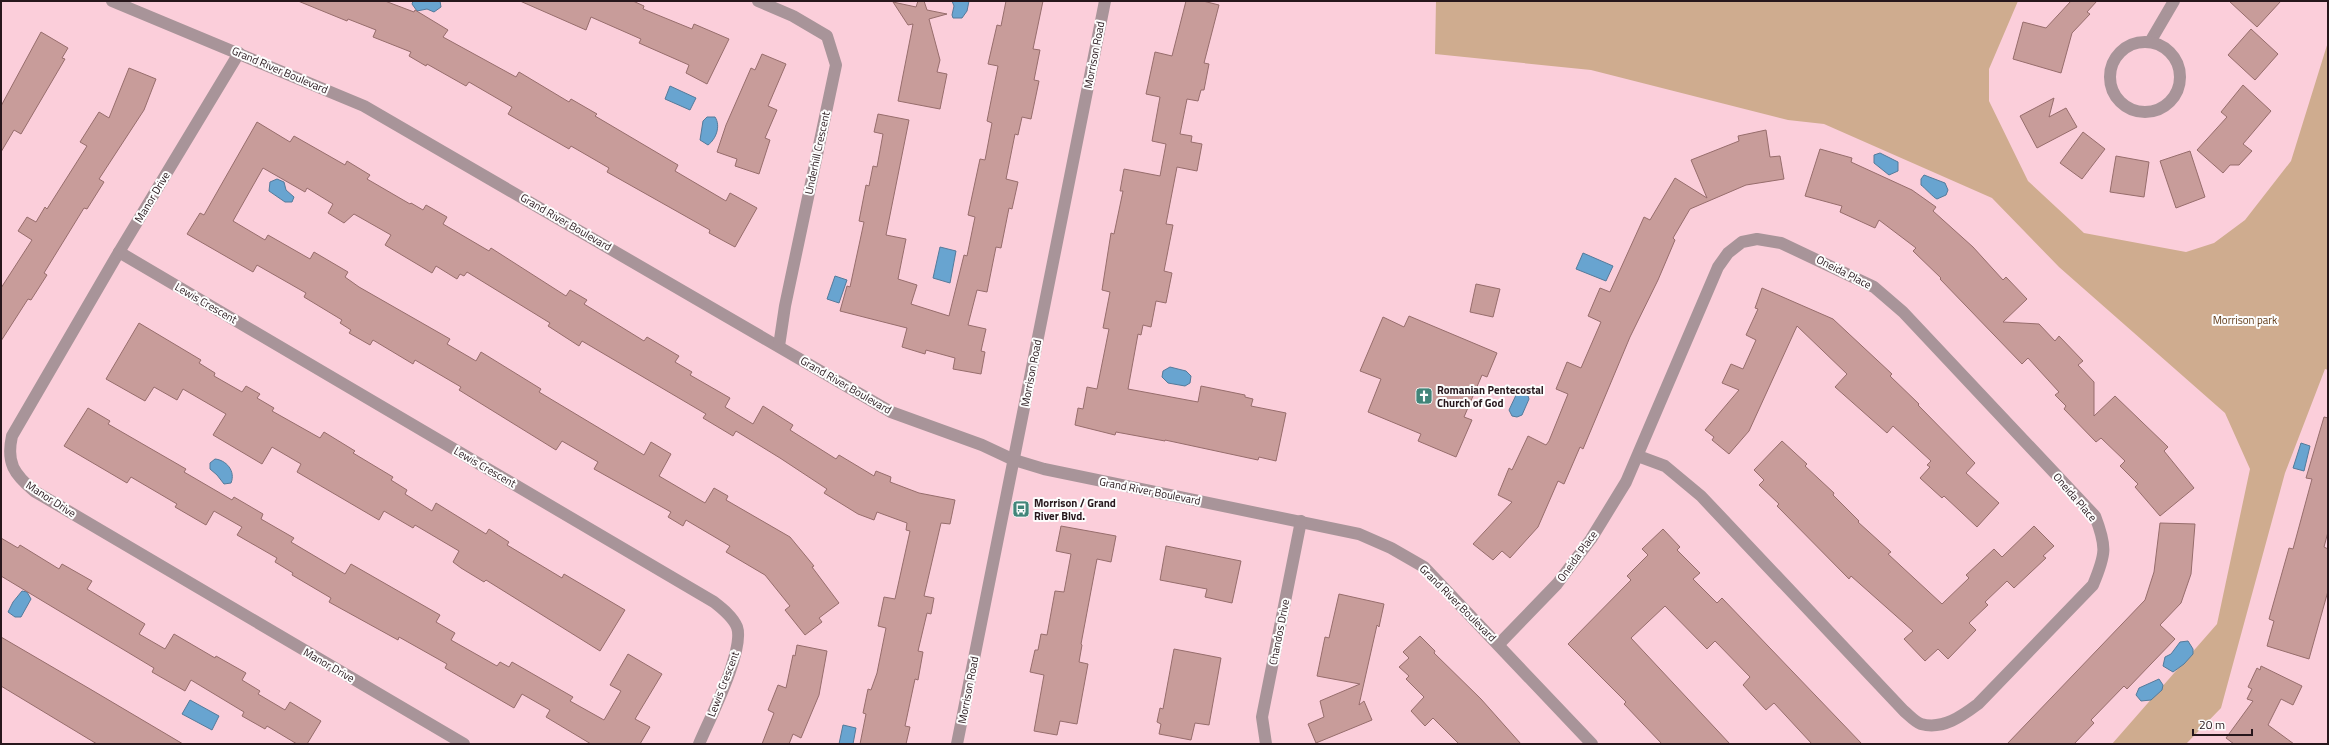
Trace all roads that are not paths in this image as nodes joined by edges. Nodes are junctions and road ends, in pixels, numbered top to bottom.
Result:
1 (112, 1) edge
2 (758, 1) edge
3 (1105, 1) edge
4 (2174, 1) edge
5 (125, 4) edge
6 (2150, 42) junction
7 (239, 53) junction
8 (119, 252) junction
9 (779, 346) junction
10 (1638, 456) junction
11 (1014, 460) junction
12 (1301, 521) junction
13 (1499, 644) junction
14 (464, 744) edge
15 (699, 744) edge
16 (957, 744) edge
17 (1266, 744) edge
18 (1592, 744) edge

1 - 5 street, Grand River Boulevard
2 - 9 street, Underhill Crescent
3 - 11 street, Morrison Road
4 - 6 street
5 - 7 street, Grand River Boulevard
6 - 6 street
7 - 8 street, Manor Drive
7 - 9 street, Grand River Boulevard
8 - 14 street, Manor Drive
8 - 15 street, Lewis Crescent
9 - 11 street, Grand River Boulevard
10 - 10 street, Oneida Place
10 - 13 street, Oneida Place
11 - 12 street, Grand River Boulevard
11 - 16 street, Morrison Road
12 - 13 street, Grand River Boulevard
12 - 17 street, Chandos Drive
13 - 18 street, Grand River Boulevard

